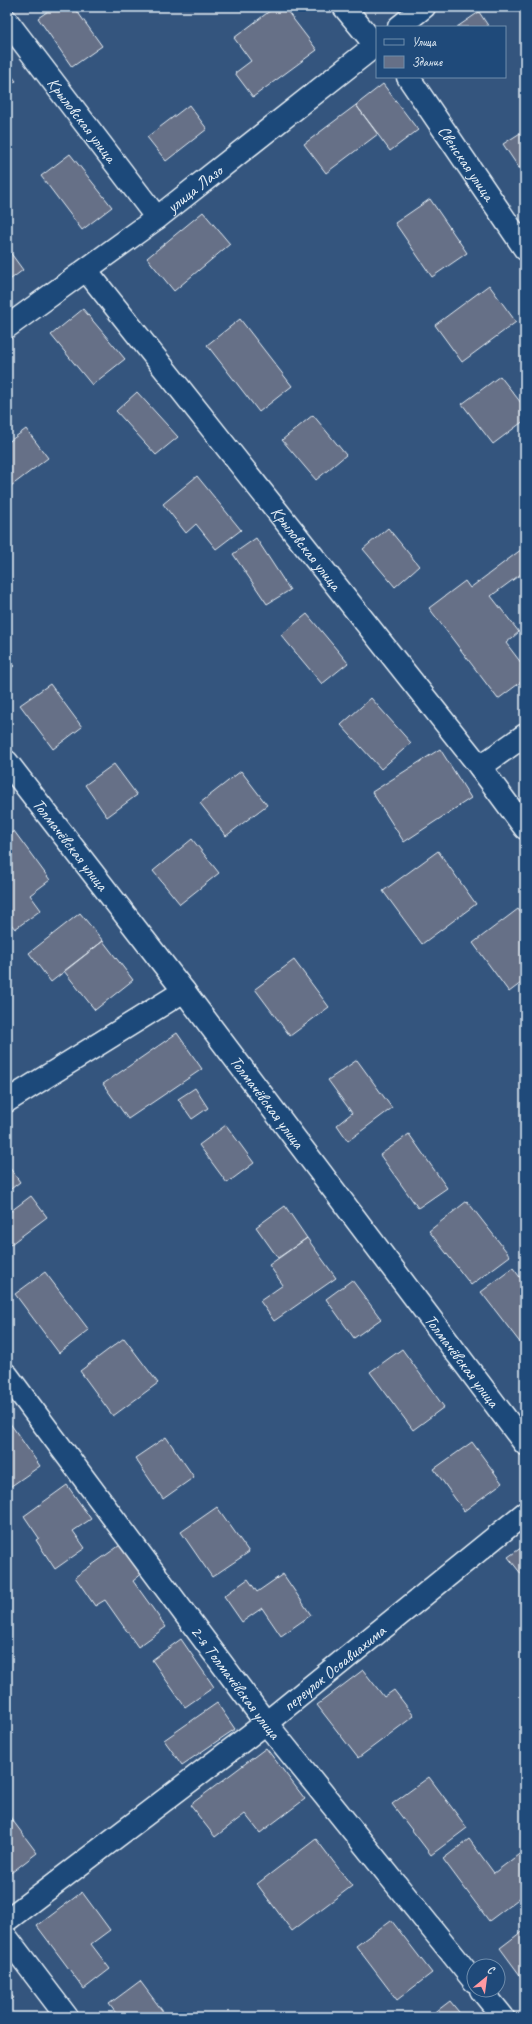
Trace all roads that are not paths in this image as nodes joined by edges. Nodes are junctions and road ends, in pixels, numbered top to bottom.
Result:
1 (344, 7) edge
2 (424, 7) edge
3 (7, 21) edge
4 (400, 26) edge
5 (376, 45) edge
6 (409, 78) edge
7 (157, 218) junction
8 (525, 249) edge
9 (86, 270) junction
10 (7, 327) edge
11 (525, 735) edge
12 (7, 762) edge
13 (480, 767) junction
14 (525, 828) edge
15 (184, 991) junction
16 (7, 1101) edge
17 (7, 1375) edge
18 (525, 1444) edge
19 (525, 1513) edge
20 (266, 1723) junction
21 (7, 1920) edge
22 (7, 1938) edge
23 (466, 1971) edge
24 (488, 1998) edge
25 (67, 2017) edge
26 (503, 2017) edge

1 - 5 street
2 - 4 street
3 - 7 street, Крыловская улица
5 - 7 street, улица Лазо
6 - 8 street, Свенская улица
7 - 9 street, улица Лазо
9 - 10 street, улица Лазо
9 - 13 street, Крыловская улица
11 - 13 street
12 - 15 street, Толмачёвская улица
13 - 14 street, Крыловская улица
15 - 16 street
15 - 18 street, Толмачёвская улица
17 - 20 street, 2-я Толмачёвская улица
19 - 20 street, переулок Осоавиахима
20 - 21 street, переулок Осоавиахима
20 - 23 street, 2-я Толмачёвская улица
22 - 25 street
24 - 26 street

